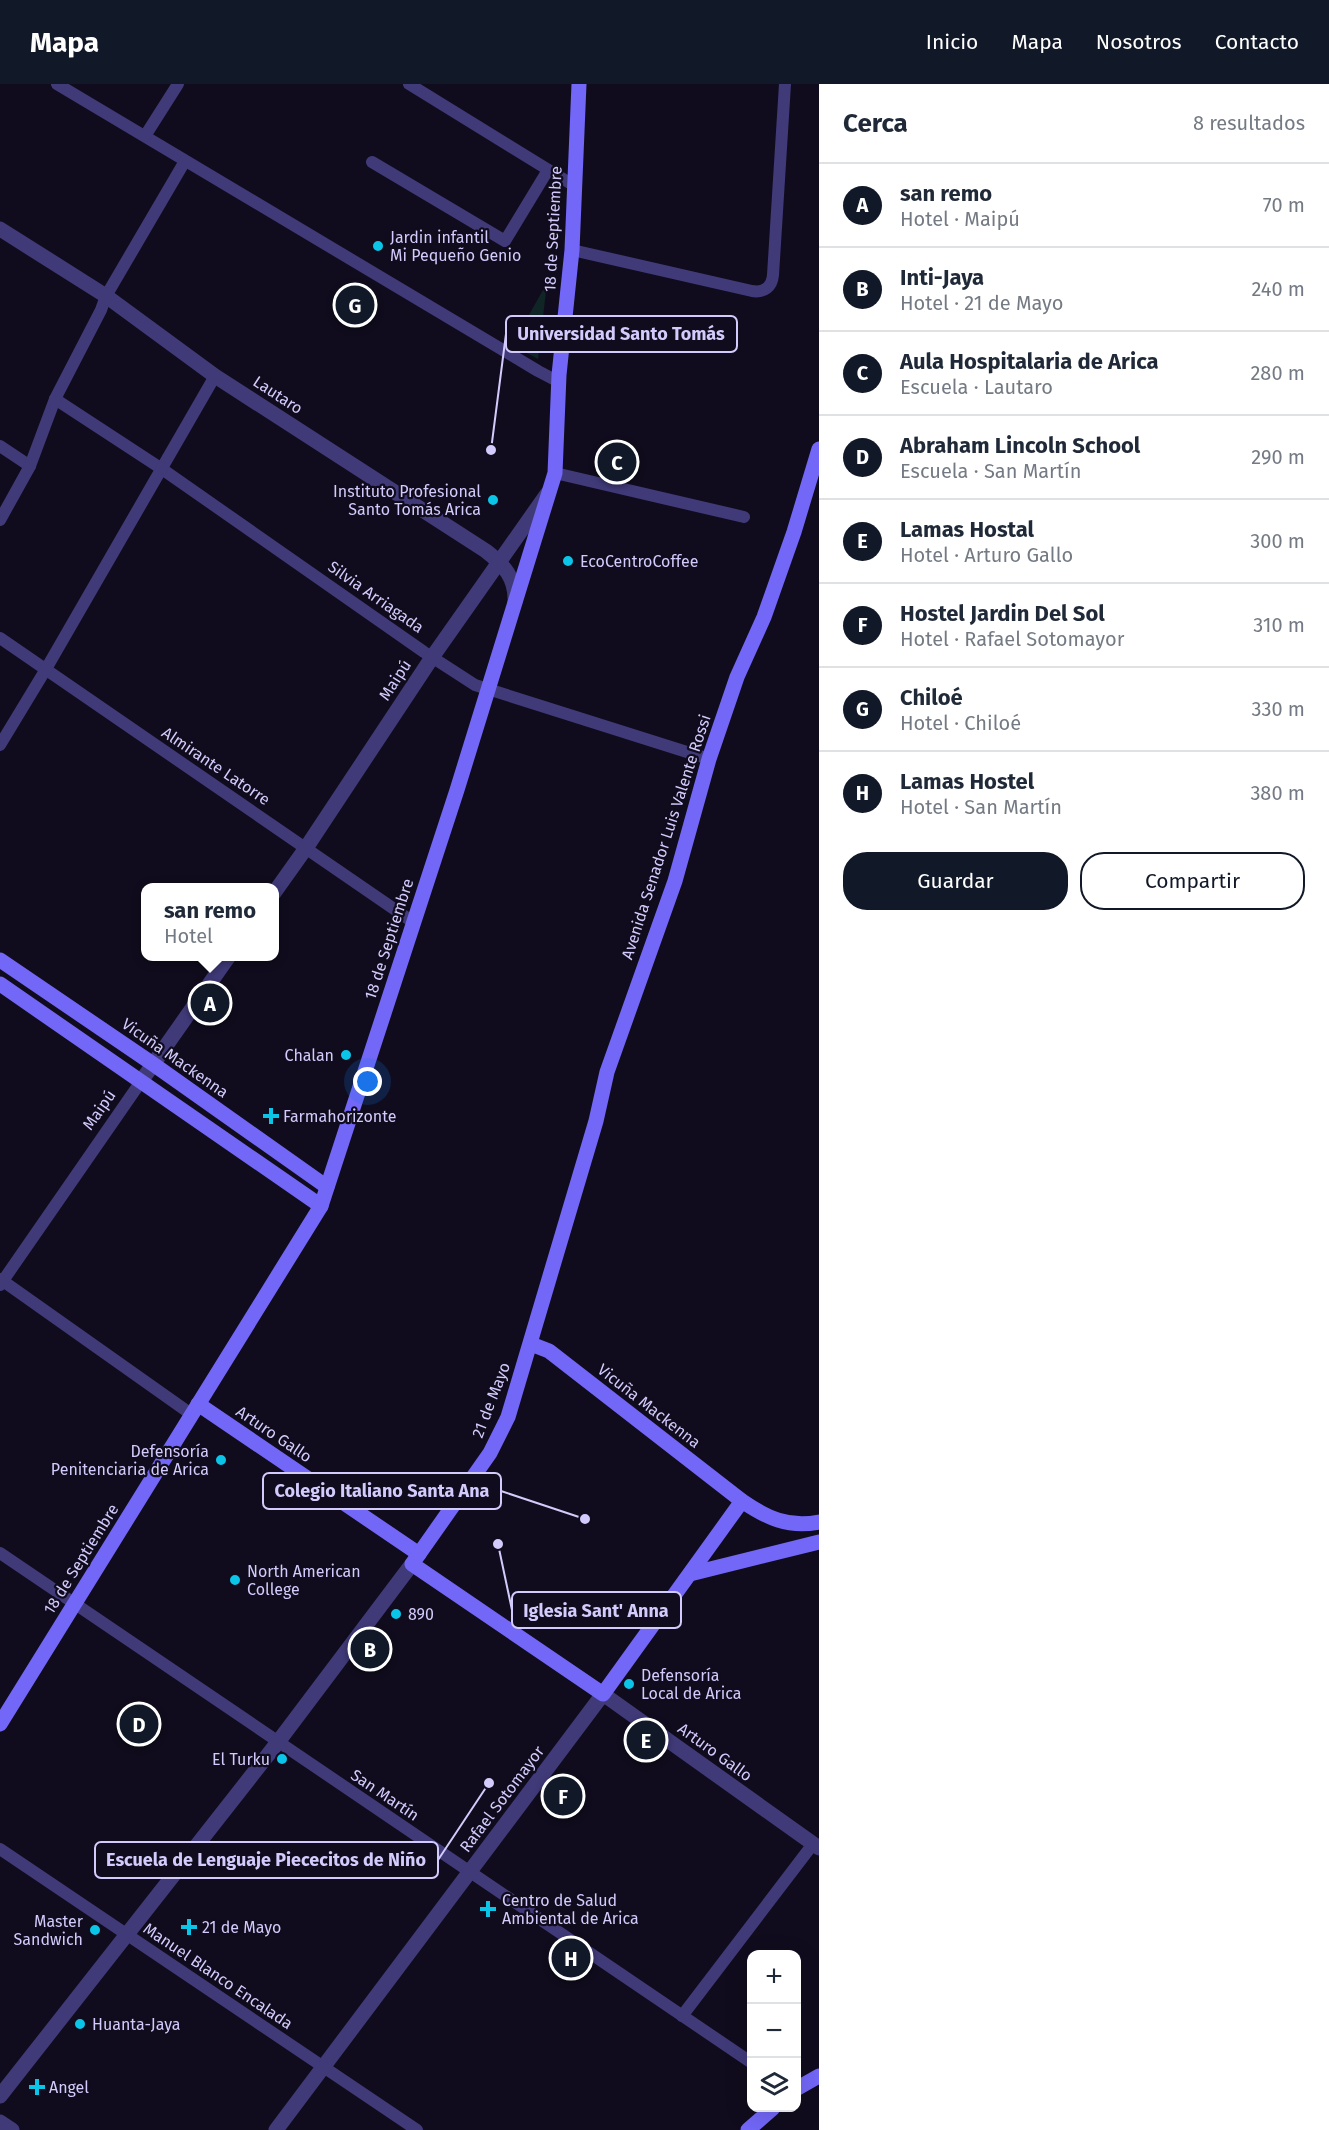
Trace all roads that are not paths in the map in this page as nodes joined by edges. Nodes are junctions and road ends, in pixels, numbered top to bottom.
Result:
1 (57, 84) edge
2 (178, 84) edge
3 (409, 84) edge
4 (579, 84) edge
5 (785, 84) edge
6 (145, 136) junction
7 (185, 161) junction
8 (372, 162) dead end
9 (548, 170) junction
10 (573, 185) junction
11 (0, 229) edge
12 (572, 250) junction
13 (106, 296) junction
14 (215, 376) junction
15 (559, 382) junction
16 (55, 399) junction
17 (0, 446) edge
18 (819, 449) edge
19 (30, 466) junction
20 (162, 469) junction
21 (555, 473) junction
22 (550, 490) junction
23 (744, 517) dead end
24 (0, 520) edge
25 (500, 562) junction
26 (515, 605) junction
27 (0, 638) edge
28 (433, 656) junction
29 (46, 669) junction
30 (488, 690) junction
31 (0, 745) edge
32 (709, 759) junction
33 (306, 848) junction
34 (279, 886) edge
35 (413, 922) junction
36 (0, 960) edge
37 (227, 961) edge
38 (0, 984) edge
39 (153, 1064) junction
40 (142, 1080) junction
41 (327, 1187) junction
42 (321, 1206) junction
43 (1, 1282) edge
44 (531, 1344) junction
45 (195, 1409) junction
46 (742, 1501) junction
47 (819, 1522) edge
48 (819, 1527) edge
49 (819, 1542) edge
50 (0, 1554) edge
51 (415, 1559) junction
52 (690, 1574) junction
53 (74, 1604) junction
54 (603, 1694) junction
55 (0, 1724) edge
56 (278, 1742) junction
57 (816, 1846) edge
58 (0, 1849) edge
59 (469, 1872) junction
60 (127, 1935) junction
61 (682, 2016) junction
62 (747, 2060) edge
63 (324, 2066) junction
64 (819, 2076) edge
65 (801, 2086) edge
66 (0, 2096) edge
67 (768, 2112) edge
68 (0, 2122) edge
69 (12, 2130) edge
70 (276, 2130) edge
71 (417, 2130) edge
72 (748, 2130) edge

1 - 6 street
2 - 6 street
3 - 9 street
4 - 10 main road, 18 de Septiembre
5 - 12 street
6 - 7 street
7 - 13 street
7 - 15 street
8 - 9 street
9 - 10 street
10 - 12 main road, 18 de Septiembre
11 - 13 street, Lautaro
12 - 15 main road, 18 de Septiembre
13 - 14 street, Lautaro
13 - 16 street
14 - 20 street
14 - 25 street, Lautaro
15 - 21 main road, 18 de Septiembre
16 - 19 street
16 - 20 street, Silvia Arriagada
17 - 19 street
18 - 32 main road, Avenida Senador Luis Valente Rossi
19 - 24 street
20 - 28 street, Silvia Arriagada
20 - 29 street
21 - 22 main road, 18 de Septiembre
21 - 23 street
22 - 25 street, Maipú
22 - 26 main road, 18 de Septiembre
25 - 26 street, Lautaro
25 - 28 street, Maipú
26 - 30 main road, 18 de Septiembre
27 - 29 street, Almirante Latorre
28 - 30 street, Silvia Arriagada
28 - 33 street, Maipú
29 - 31 street
29 - 33 street, Almirante Latorre
30 - 32 street, Silvia Arriagada
30 - 35 main road, 18 de Septiembre
32 - 44 main road, Avenida Senador Luis Valente Rossi
33 - 34 street, Maipú
33 - 35 street, Almirante Latorre
35 - 41 main road, 18 de Septiembre
36 - 39 main road, Vicuña Mackenna
37 - 39 street, Maipú
38 - 40 main road
39 - 40 street, Maipú
39 - 41 main road, Vicuña Mackenna
40 - 42 main road
40 - 43 street, Maipú
41 - 42 main road, 18 de Septiembre
42 - 45 main road, 18 de Septiembre
43 - 45 street, Arturo Gallo
44 - 46 main road, Vicuña Mackenna
44 - 51 main road, 21 de Mayo
45 - 51 main road, Arturo Gallo
45 - 53 main road, 18 de Septiembre
46 - 47 main road
46 - 52 main road, Rafael Sotomayor
48 - 49 main road
49 - 52 main road
50 - 53 street, San Martín
51 - 54 main road, Arturo Gallo
51 - 56 street, 21 de Mayo
52 - 54 main road, Rafael Sotomayor
53 - 55 main road, 18 de Septiembre
53 - 56 street, San Martín
54 - 57 street, Arturo Gallo
54 - 59 street, Rafael Sotomayor
56 - 59 street, San Martín
56 - 60 street, 21 de Mayo
57 - 61 street
58 - 60 street, Manuel Blanco Encalada
59 - 61 street, San Martín
59 - 63 street, Rafael Sotomayor
60 - 63 street, Manuel Blanco Encalada
60 - 66 street, 21 de Mayo
61 - 62 street, San Martín
63 - 70 street, Rafael Sotomayor
63 - 71 street, Manuel Blanco Encalada
64 - 65 main road
67 - 72 main road
68 - 69 street

